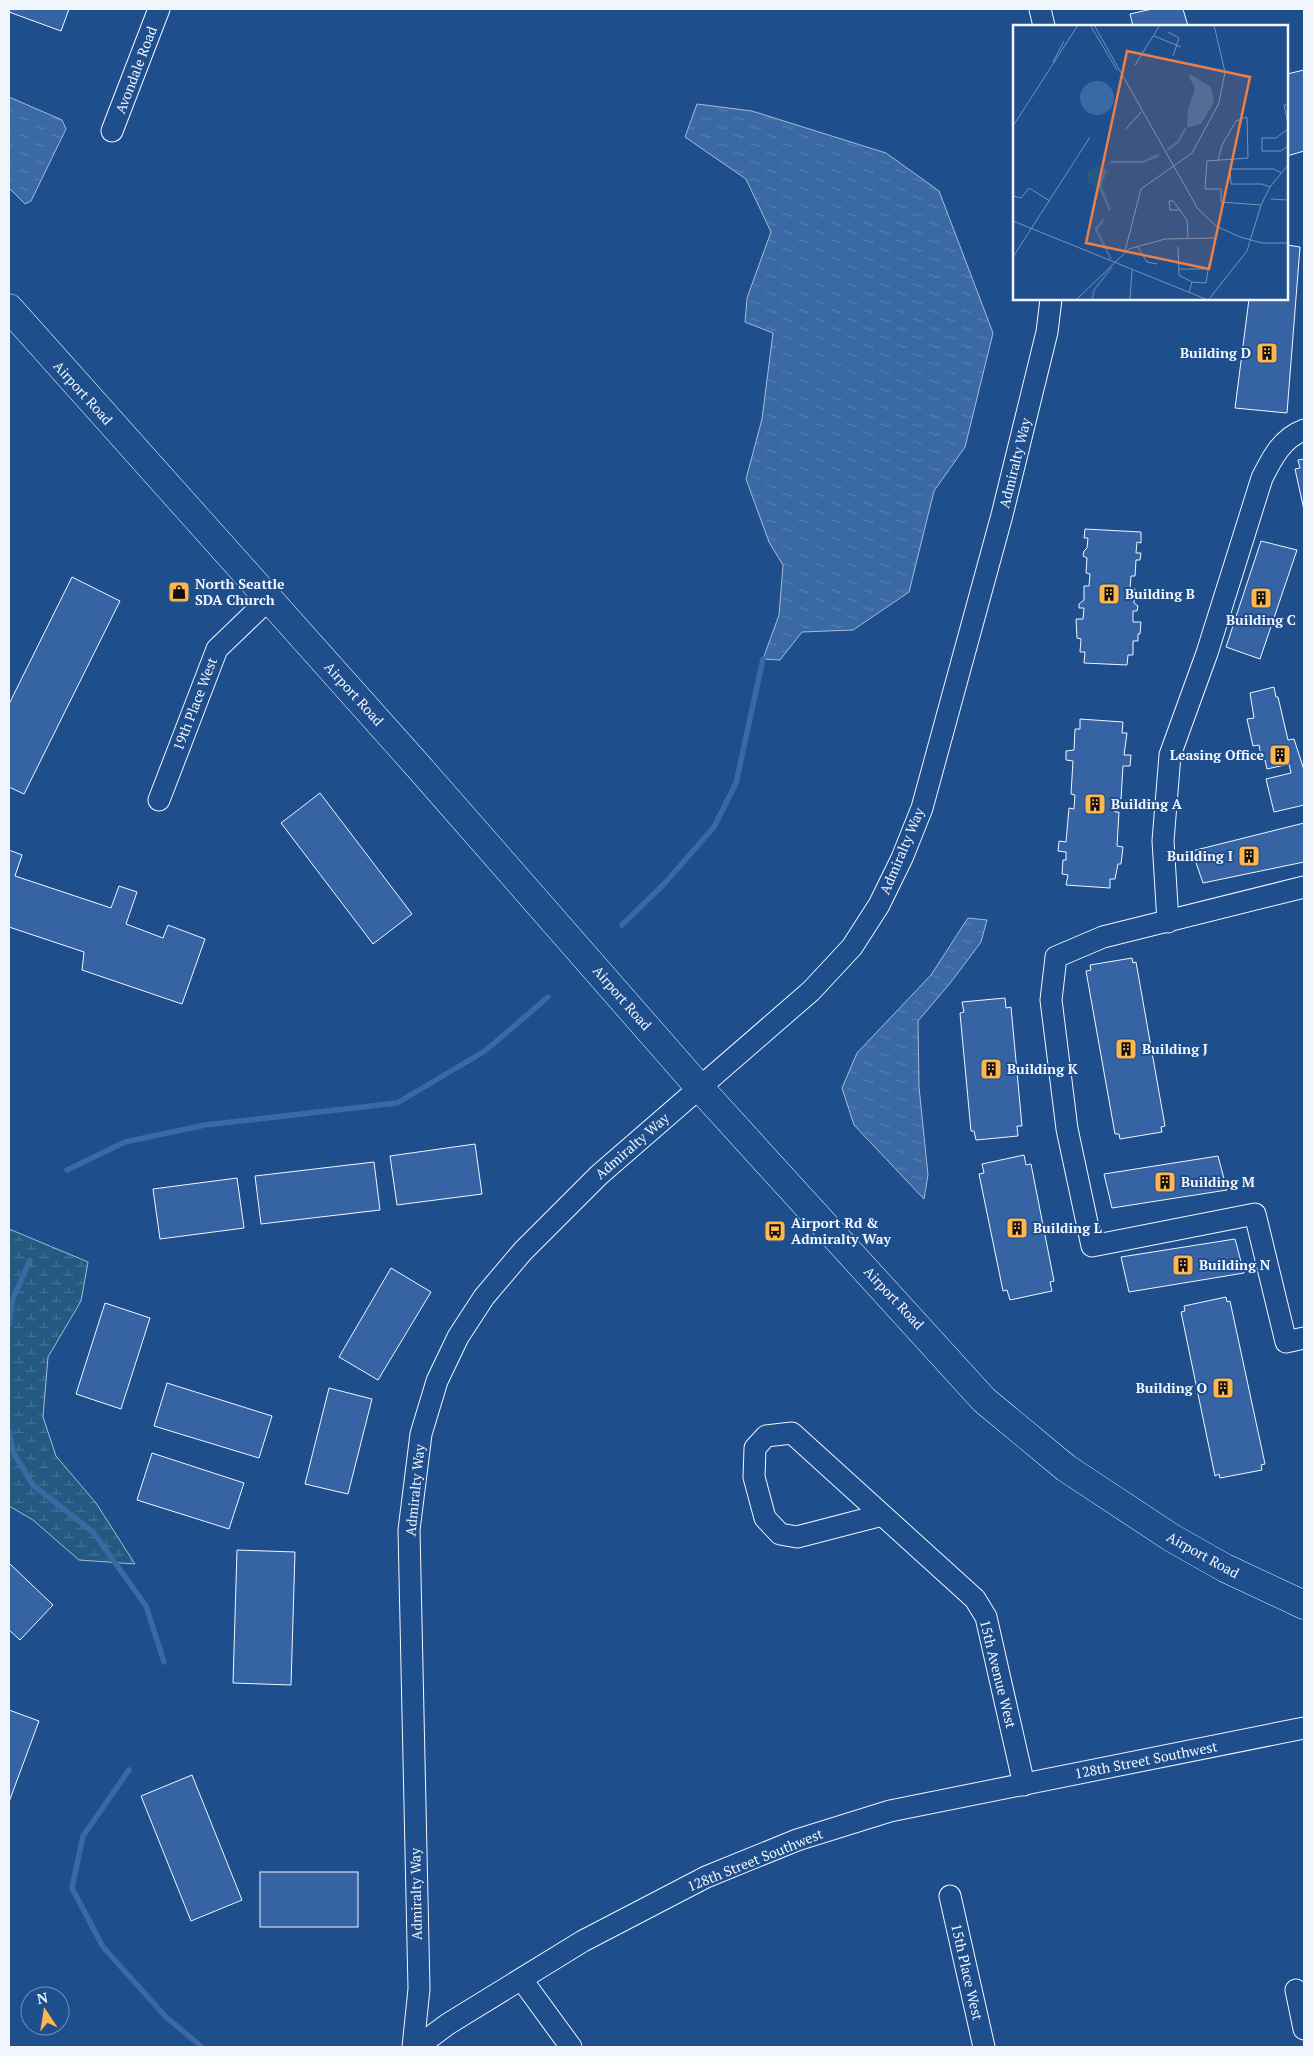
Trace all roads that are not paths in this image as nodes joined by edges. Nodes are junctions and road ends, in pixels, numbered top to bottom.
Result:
1 (159, 9) edge
2 (1040, 9) edge
3 (1044, 25) edge
4 (112, 131) dead end
5 (1051, 300) edge
6 (9, 308) edge
7 (1304, 430) edge
8 (269, 599) junction
9 (159, 800) dead end
10 (1304, 887) edge
11 (1168, 922) junction
12 (699, 1087) junction
13 (1304, 1338) edge
14 (882, 1515) junction
15 (1304, 1605) edge
16 (1304, 1728) edge
17 (1024, 1784) junction
18 (950, 1896) dead end
19 (522, 1980) junction
20 (1296, 1990) dead end
21 (1304, 2030) edge
22 (413, 2047) edge
23 (417, 2047) edge
24 (571, 2047) edge
25 (984, 2047) edge

1 - 4 street, Avondale Road
2 - 3 street
5 - 12 street, Admiralty Way
6 - 8 main road, Airport Road
7 - 11 street
8 - 9 street, 19th Place West
8 - 12 main road, Airport Road
10 - 11 street
11 - 13 street
12 - 15 main road, Airport Road
12 - 22 street, Admiralty Way
14 - 14 street, 15th Avenue West
14 - 17 street, 15th Avenue West
16 - 17 street, 128th Street Southwest
17 - 19 street, 128th Street Southwest
18 - 25 street, 15th Place West
19 - 23 street, 128th Street Southwest
19 - 24 street
20 - 21 street

